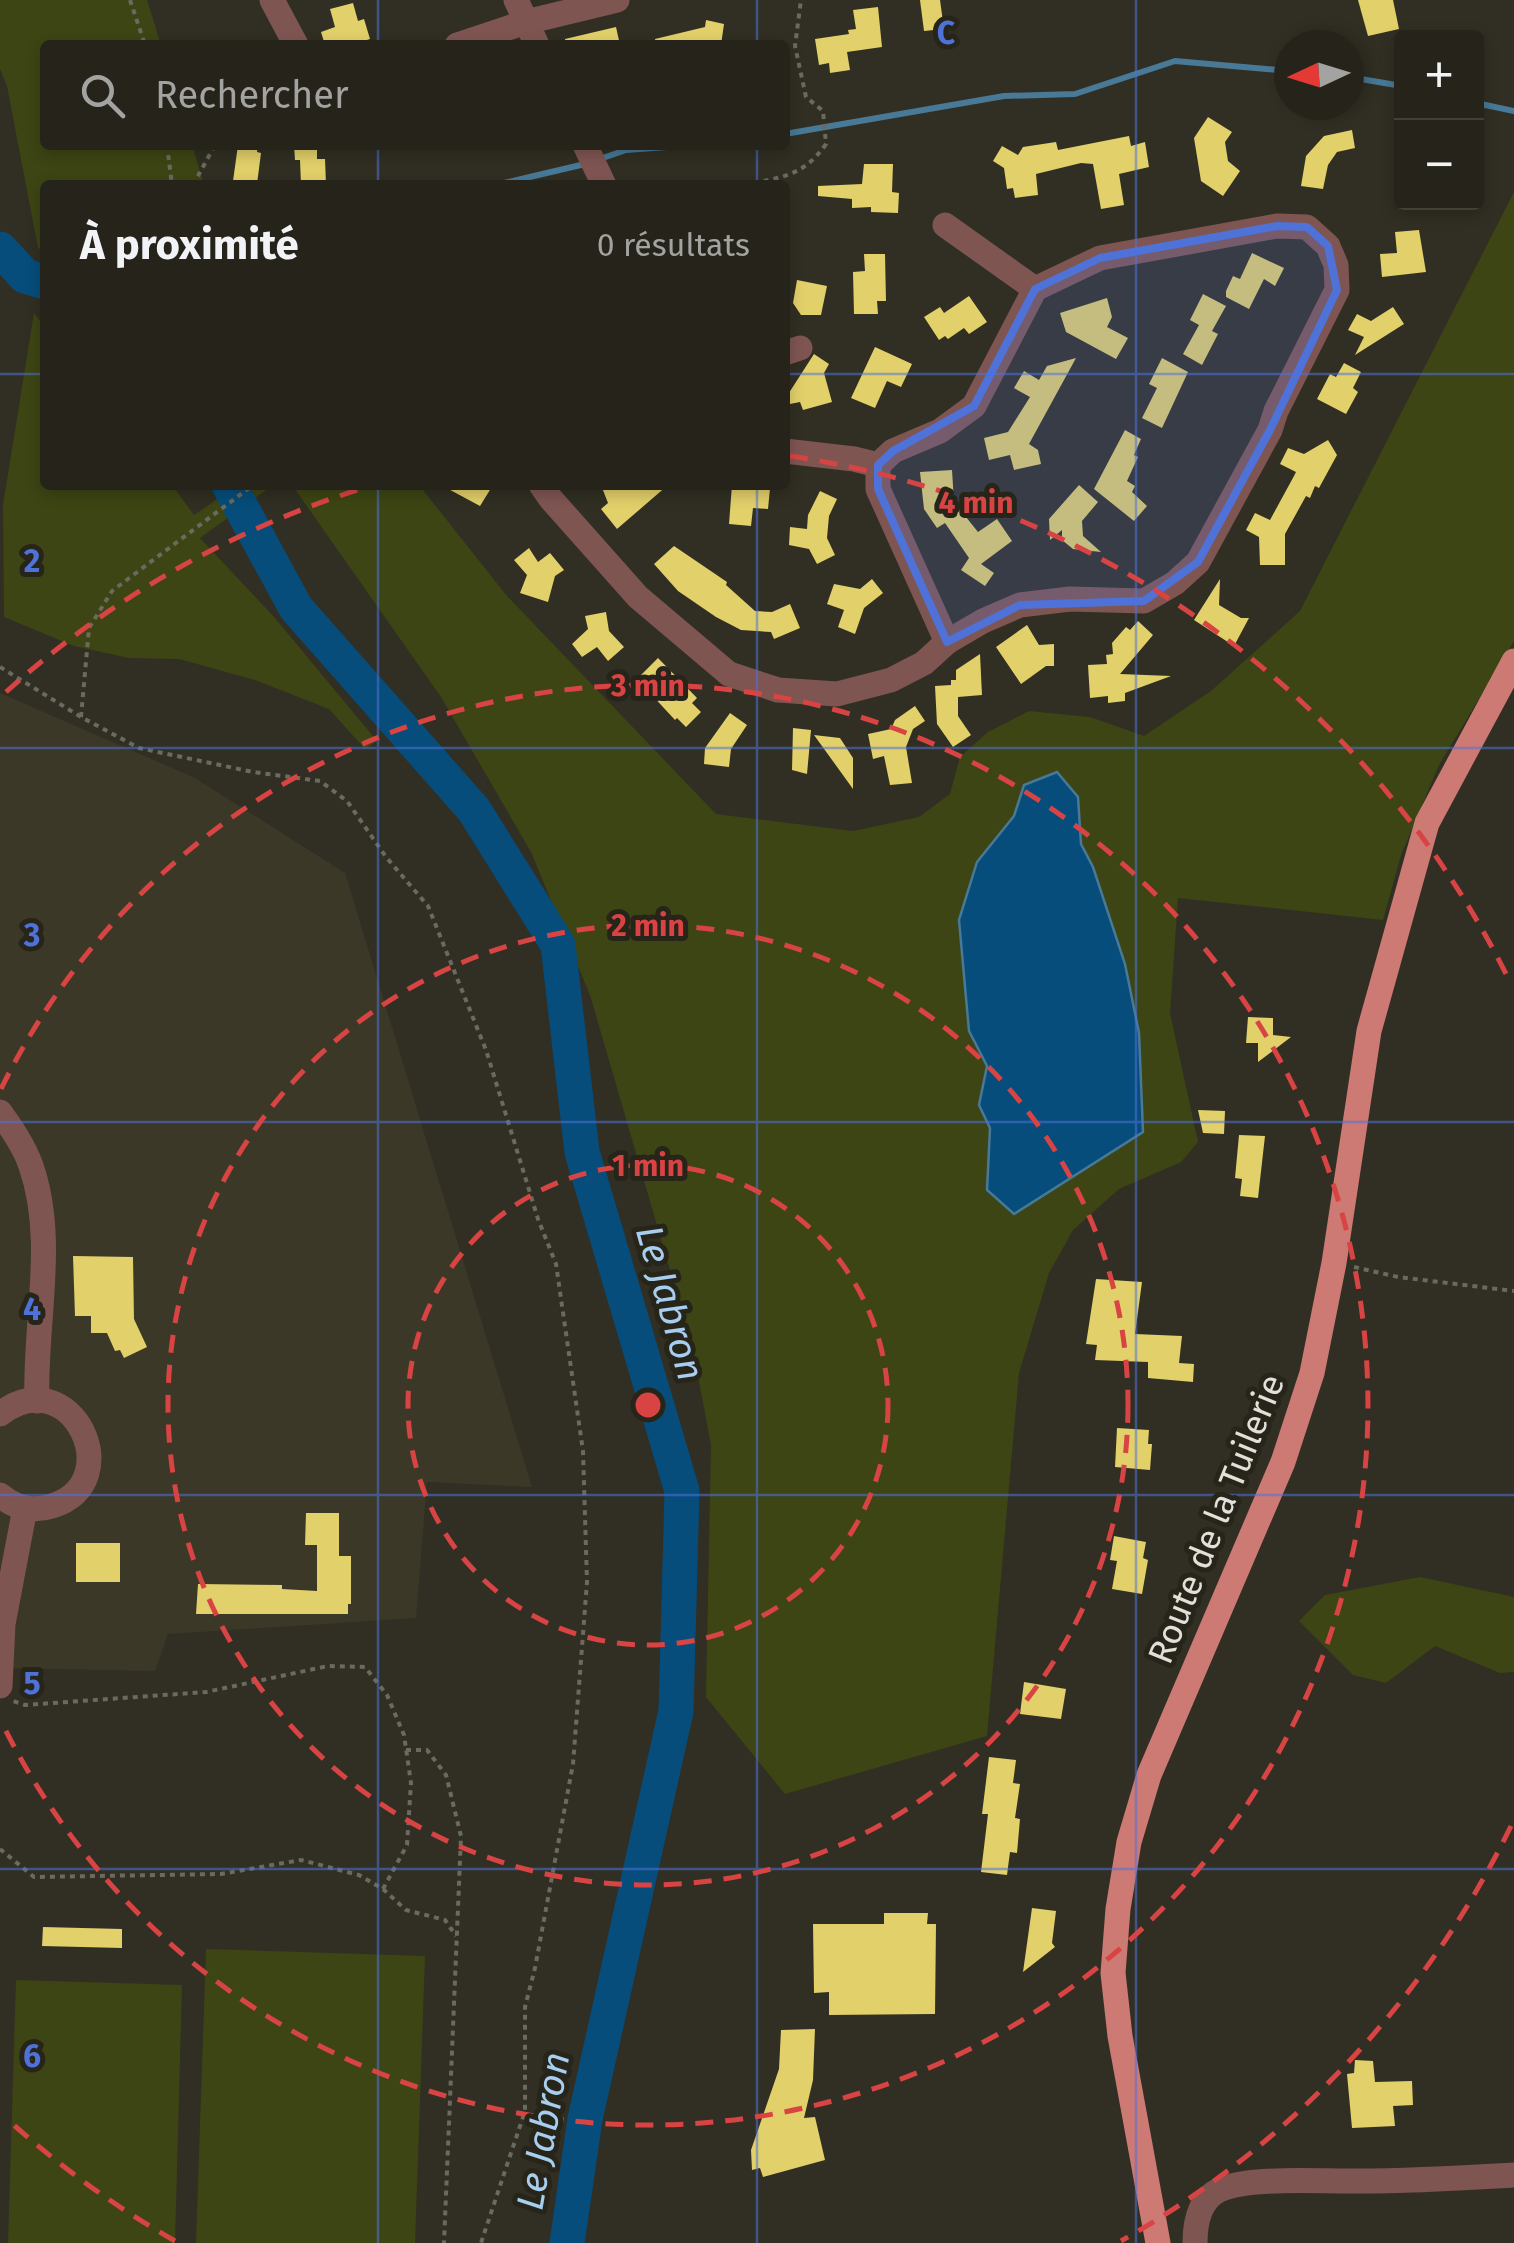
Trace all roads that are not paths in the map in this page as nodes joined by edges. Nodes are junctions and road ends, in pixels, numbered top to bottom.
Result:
1 (272, 0) edge
2 (618, 0) edge
3 (527, 22) edge
4 (293, 40) edge
5 (472, 40) edge
6 (944, 226) dead end
7 (1035, 289) junction
8 (790, 452) edge
9 (878, 465) junction
10 (546, 490) edge
11 (947, 642) junction
12 (1514, 661) edge
13 (0, 1112) edge
14 (37, 1401) junction
15 (0, 1414) edge
16 (0, 1496) edge
17 (25, 1508) junction
18 (0, 1686) edge
19 (1514, 2175) edge
20 (1158, 2243) edge
21 (1195, 2243) edge

1 - 4 street
2 - 3 street
3 - 5 street
6 - 7 street
7 - 9 street
7 - 11 street
8 - 9 street
9 - 11 street
10 - 11 street
12 - 20 main road, Route de la Tuilerie
13 - 14 street
14 - 15 street
14 - 17 street
16 - 17 street
17 - 18 street
19 - 21 street

